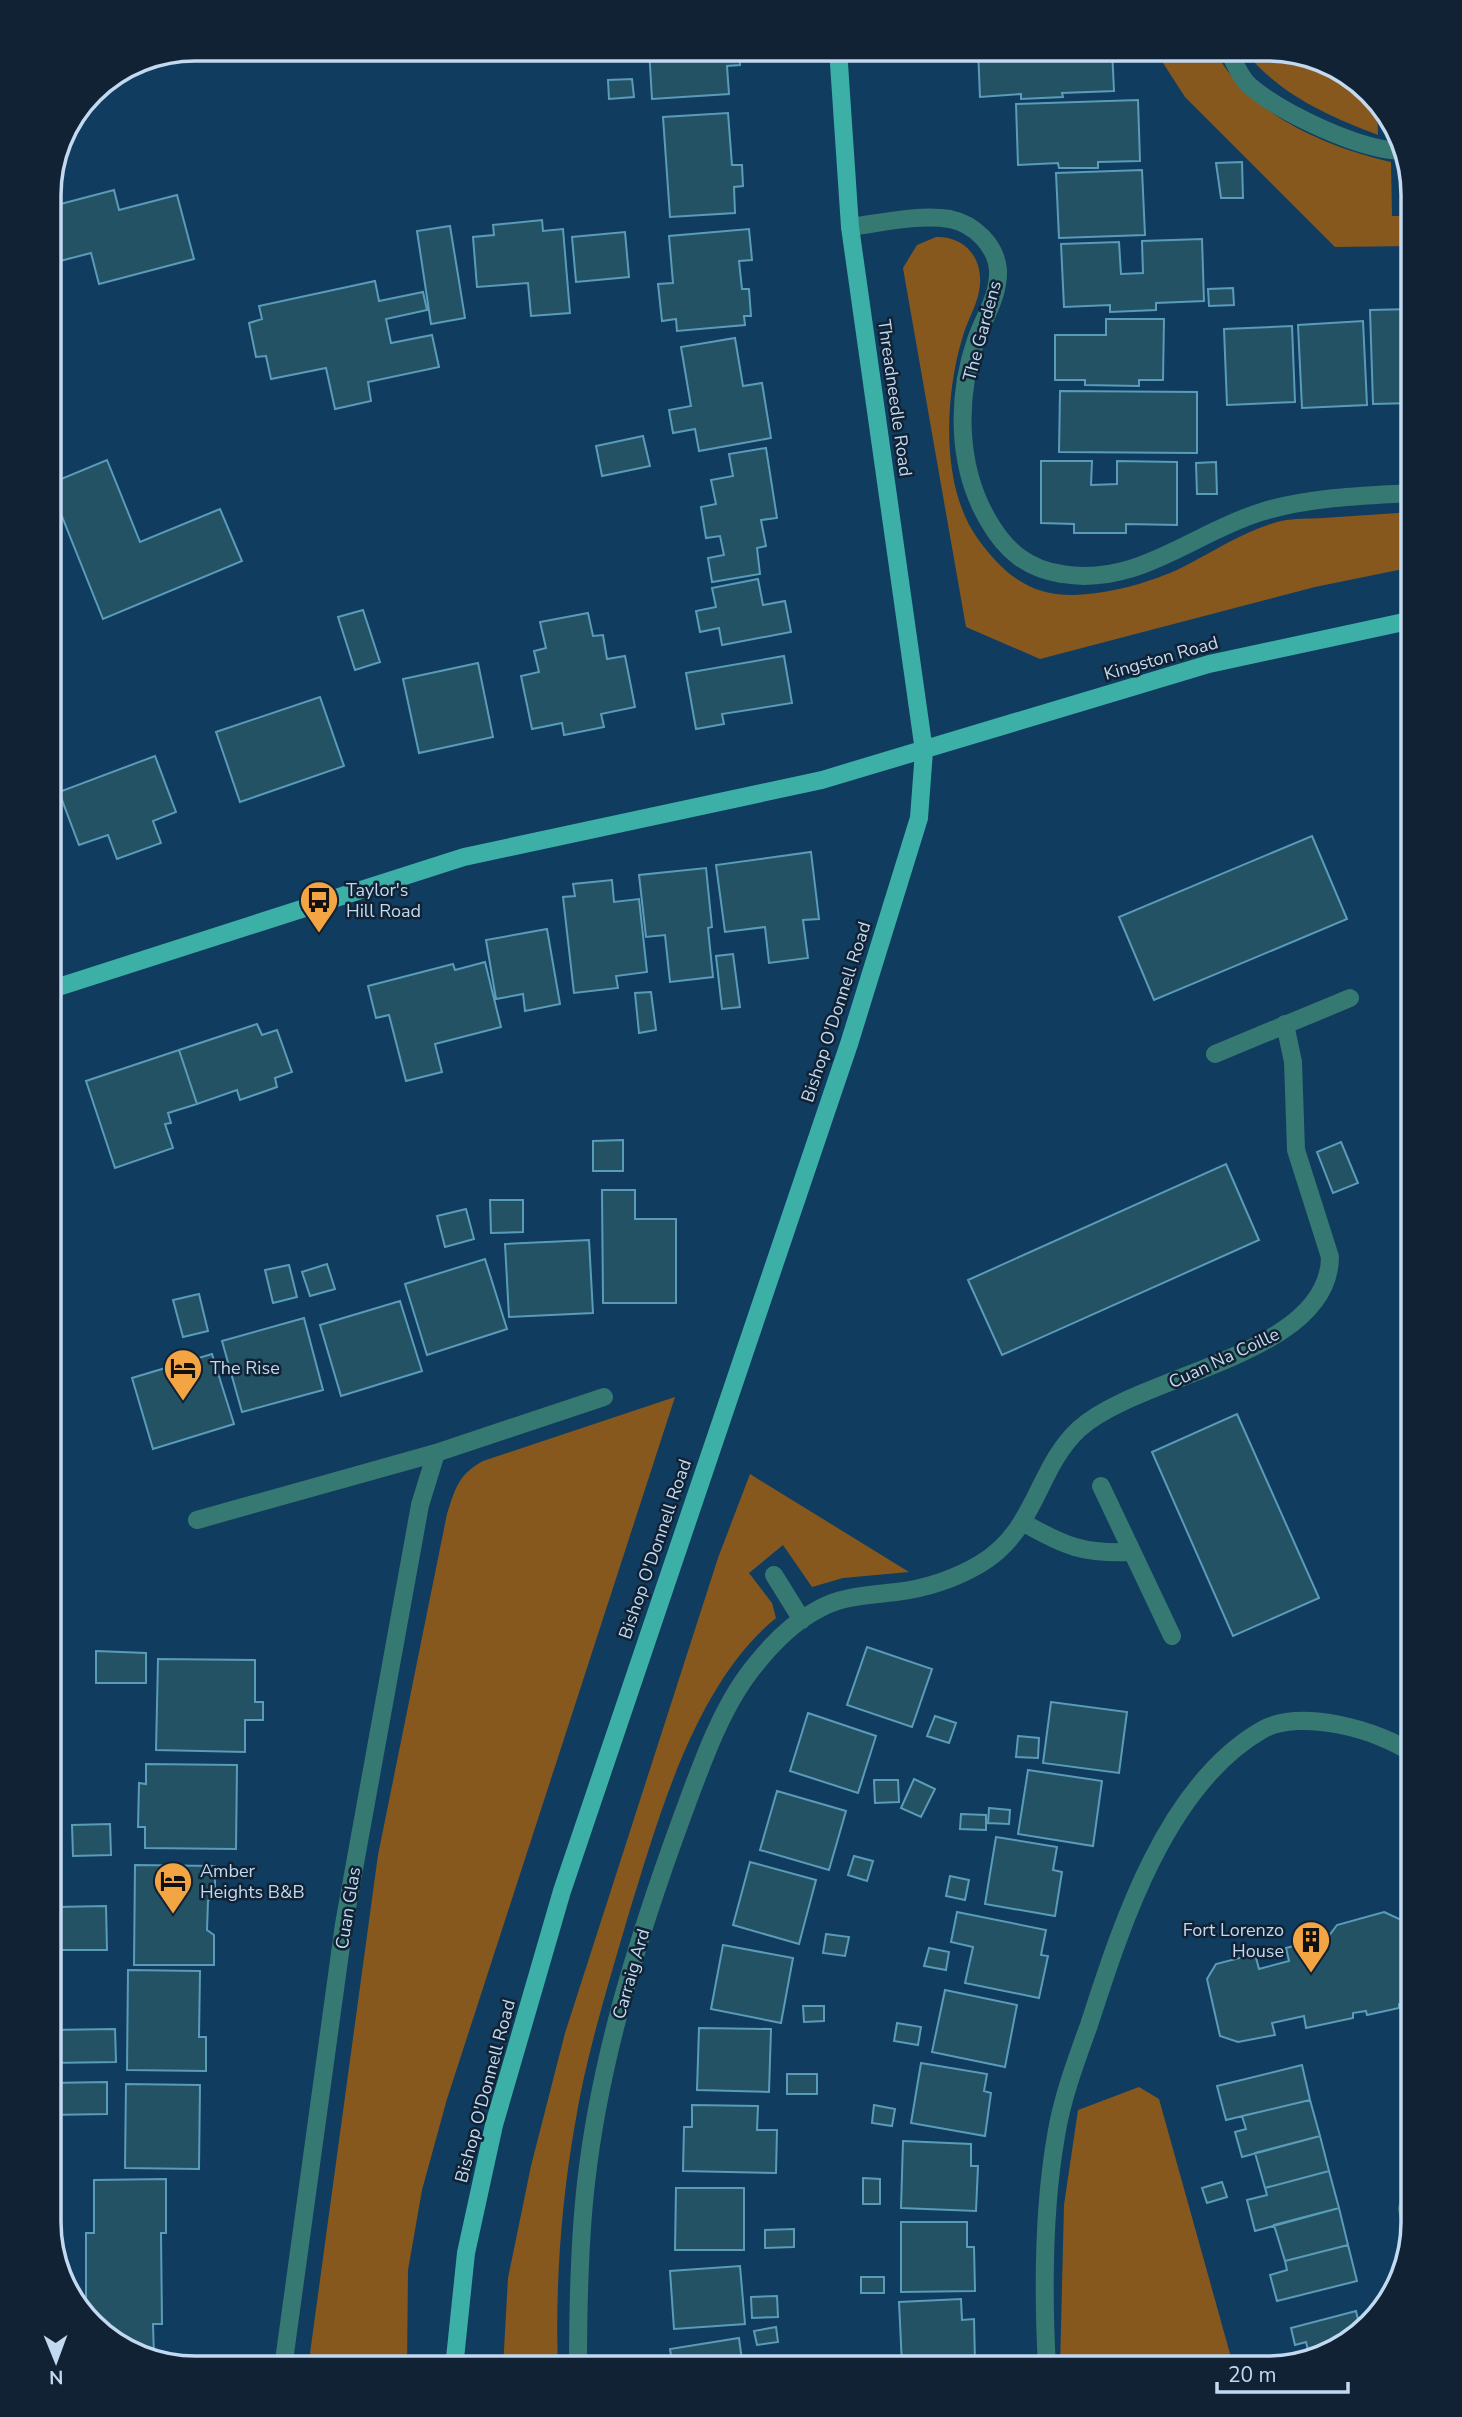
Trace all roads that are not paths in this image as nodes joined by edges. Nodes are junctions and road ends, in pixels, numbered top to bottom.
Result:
1 (839, 62) edge
2 (1235, 62) edge
3 (1394, 151) edge
4 (850, 227) junction
5 (1401, 494) edge
6 (1401, 623) edge
7 (924, 751) junction
8 (62, 986) edge
9 (1350, 999) dead end
10 (1285, 1024) junction
11 (1214, 1054) dead end
12 (604, 1397) dead end
13 (436, 1453) junction
14 (1101, 1486) dead end
15 (197, 1520) dead end
16 (1024, 1523) junction
17 (1132, 1552) junction
18 (775, 1575) dead end
19 (923, 1587) joint
20 (802, 1620) junction
21 (1172, 1636) dead end
22 (1401, 1748) edge
23 (285, 2355) edge
24 (455, 2355) edge
25 (578, 2355) edge
26 (1046, 2356) edge

1 - 4 main road, Threadneedle Road
2 - 3 street
4 - 5 street, The Gardens
4 - 7 main road, Threadneedle Road
6 - 7 main road, Kingston Road
7 - 8 main road
7 - 24 main road, Bishop O'Donnell Road
9 - 10 street
10 - 11 street
10 - 16 street, Cuan Na Coille
12 - 13 street
13 - 15 street
13 - 23 street, Cuan Glas
14 - 17 street
16 - 17 street
16 - 19 street, Cuan Na Coille
17 - 21 street
18 - 20 street
19 - 20 street, Carraig Ard
20 - 25 street, Carraig Ard
22 - 26 street

